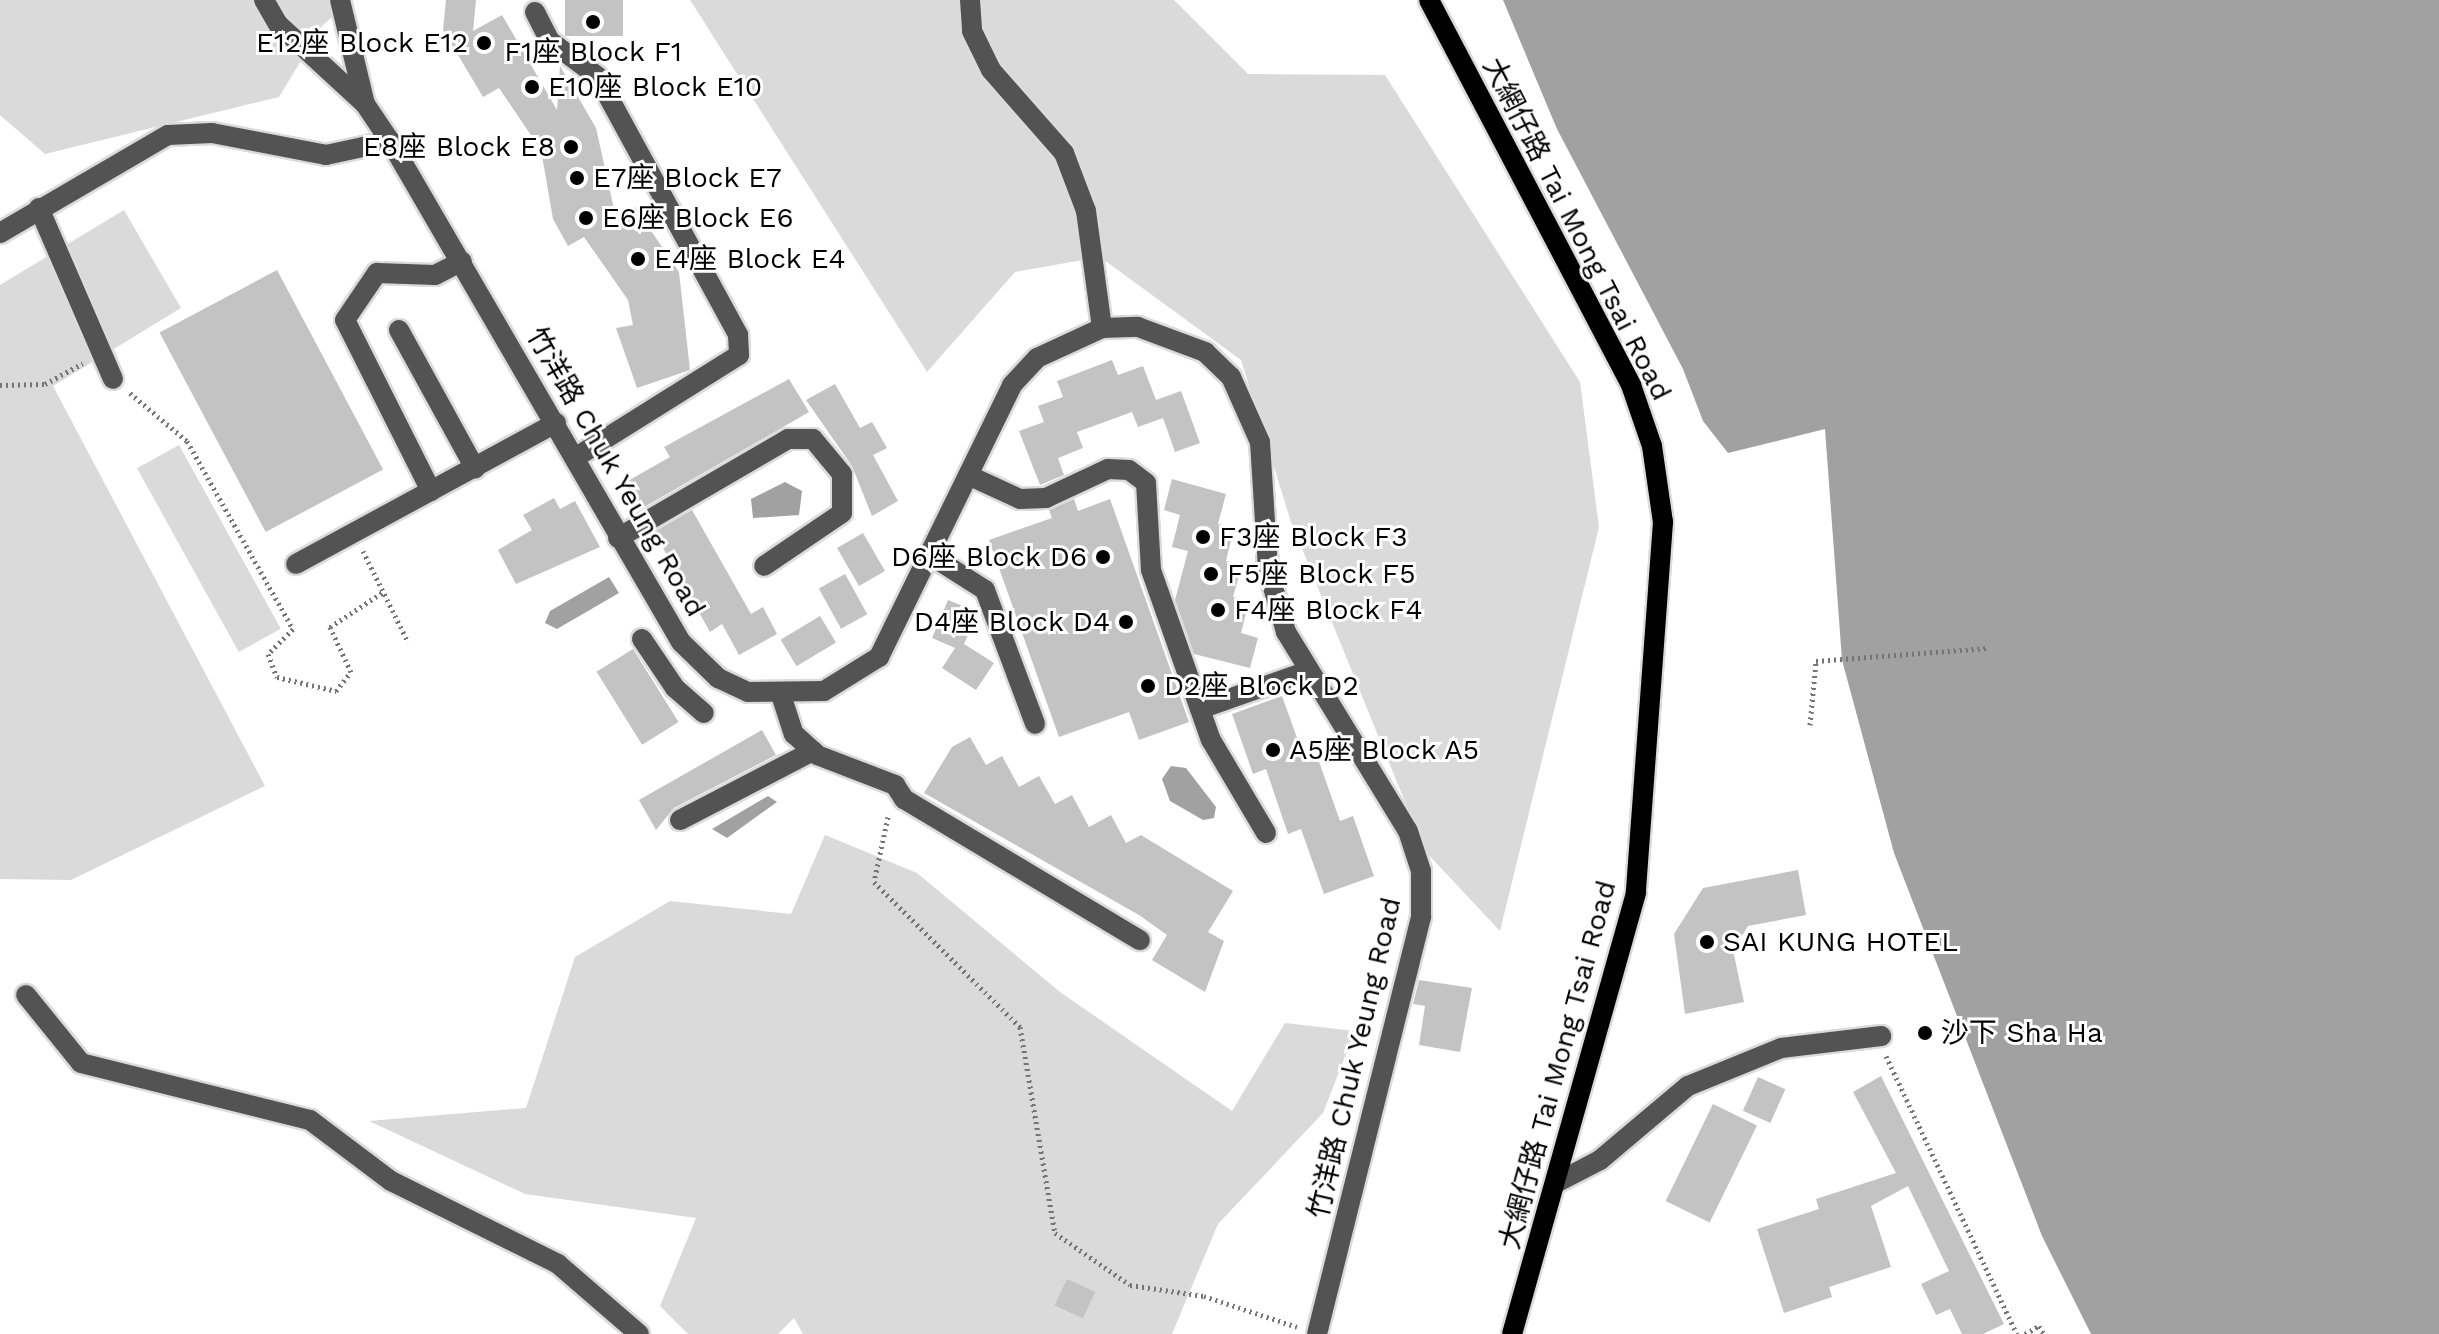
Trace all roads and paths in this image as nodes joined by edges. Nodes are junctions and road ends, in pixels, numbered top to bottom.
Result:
1 (264, 0) edge
2 (340, 0) edge
3 (970, 0) edge
4 (1429, 0) edge
5 (535, 12) dead end
6 (365, 104) junction
7 (390, 141) junction
8 (39, 208) junction
9 (0, 233) edge
10 (462, 261) junction
11 (1102, 328) junction
12 (399, 330) dead end
13 (101, 352) junction
14 (113, 379) joint
15 (0, 385) edge
16 (556, 423) junction
17 (575, 458) junction
18 (475, 468) junction
19 (970, 476) junction
20 (431, 491) junction
21 (353, 533) junction
22 (618, 538) junction
23 (930, 555) junction
24 (296, 564) dead end
25 (764, 566) dead end
26 (383, 592) junction
27 (642, 639) dead end
28 (408, 642) dead end
29 (1988, 648) dead end
30 (692, 656) junction
31 (1305, 672) junction
32 (675, 688) junction
33 (782, 698) junction
34 (1200, 709) junction
35 (704, 713) dead end
36 (1035, 724) dead end
37 (1810, 725) dead end
38 (813, 751) junction
39 (900, 792) junction
40 (680, 820) dead end
41 (1266, 833) dead end
42 (1140, 940) dead end
43 (26, 995) dead end
44 (1881, 1036) joint
45 (1556, 1183) junction
46 (639, 1334) edge
47 (1317, 1334) edge
48 (1512, 1334) edge
49 (2017, 1334) edge
50 (2025, 1334) edge
51 (2044, 1334) edge

1 - 6 street, 竹洋路 Chuk Yeung Road
2 - 6 street
3 - 11 street
4 - 45 main road, 大網仔路 Tai Mong Tsai Road
5 - 17 street
6 - 7 street, 竹洋路 Chuk Yeung Road
7 - 8 street
7 - 10 street, 竹洋路 Chuk Yeung Road
8 - 9 street
8 - 13 street
10 - 16 street, 竹洋路 Chuk Yeung Road
10 - 20 street
11 - 19 street, 竹洋路 Chuk Yeung Road
11 - 31 street, 竹洋路 Chuk Yeung Road
12 - 18 street
13 - 14 street
13 - 15 path
14 - 26 path
16 - 17 street, 竹洋路 Chuk Yeung Road
16 - 18 street
17 - 22 street, 竹洋路 Chuk Yeung Road
18 - 20 street
19 - 23 street, 竹洋路 Chuk Yeung Road
19 - 34 street
20 - 21 street
21 - 24 street
21 - 26 path
22 - 25 street
22 - 30 street, 竹洋路 Chuk Yeung Road
23 - 33 street, 竹洋路 Chuk Yeung Road
23 - 36 street
26 - 28 path
27 - 32 street
29 - 37 path
30 - 32 street
30 - 33 street, 竹洋路 Chuk Yeung Road
31 - 34 street
31 - 47 street, 竹洋路 Chuk Yeung Road
32 - 35 street
33 - 38 street
34 - 41 street
38 - 39 street
38 - 40 street
39 - 42 street
39 - 47 path
43 - 46 street
44 - 45 street
44 - 49 path
45 - 48 main road, 大網仔路 Tai Mong Tsai Road
50 - 51 path

